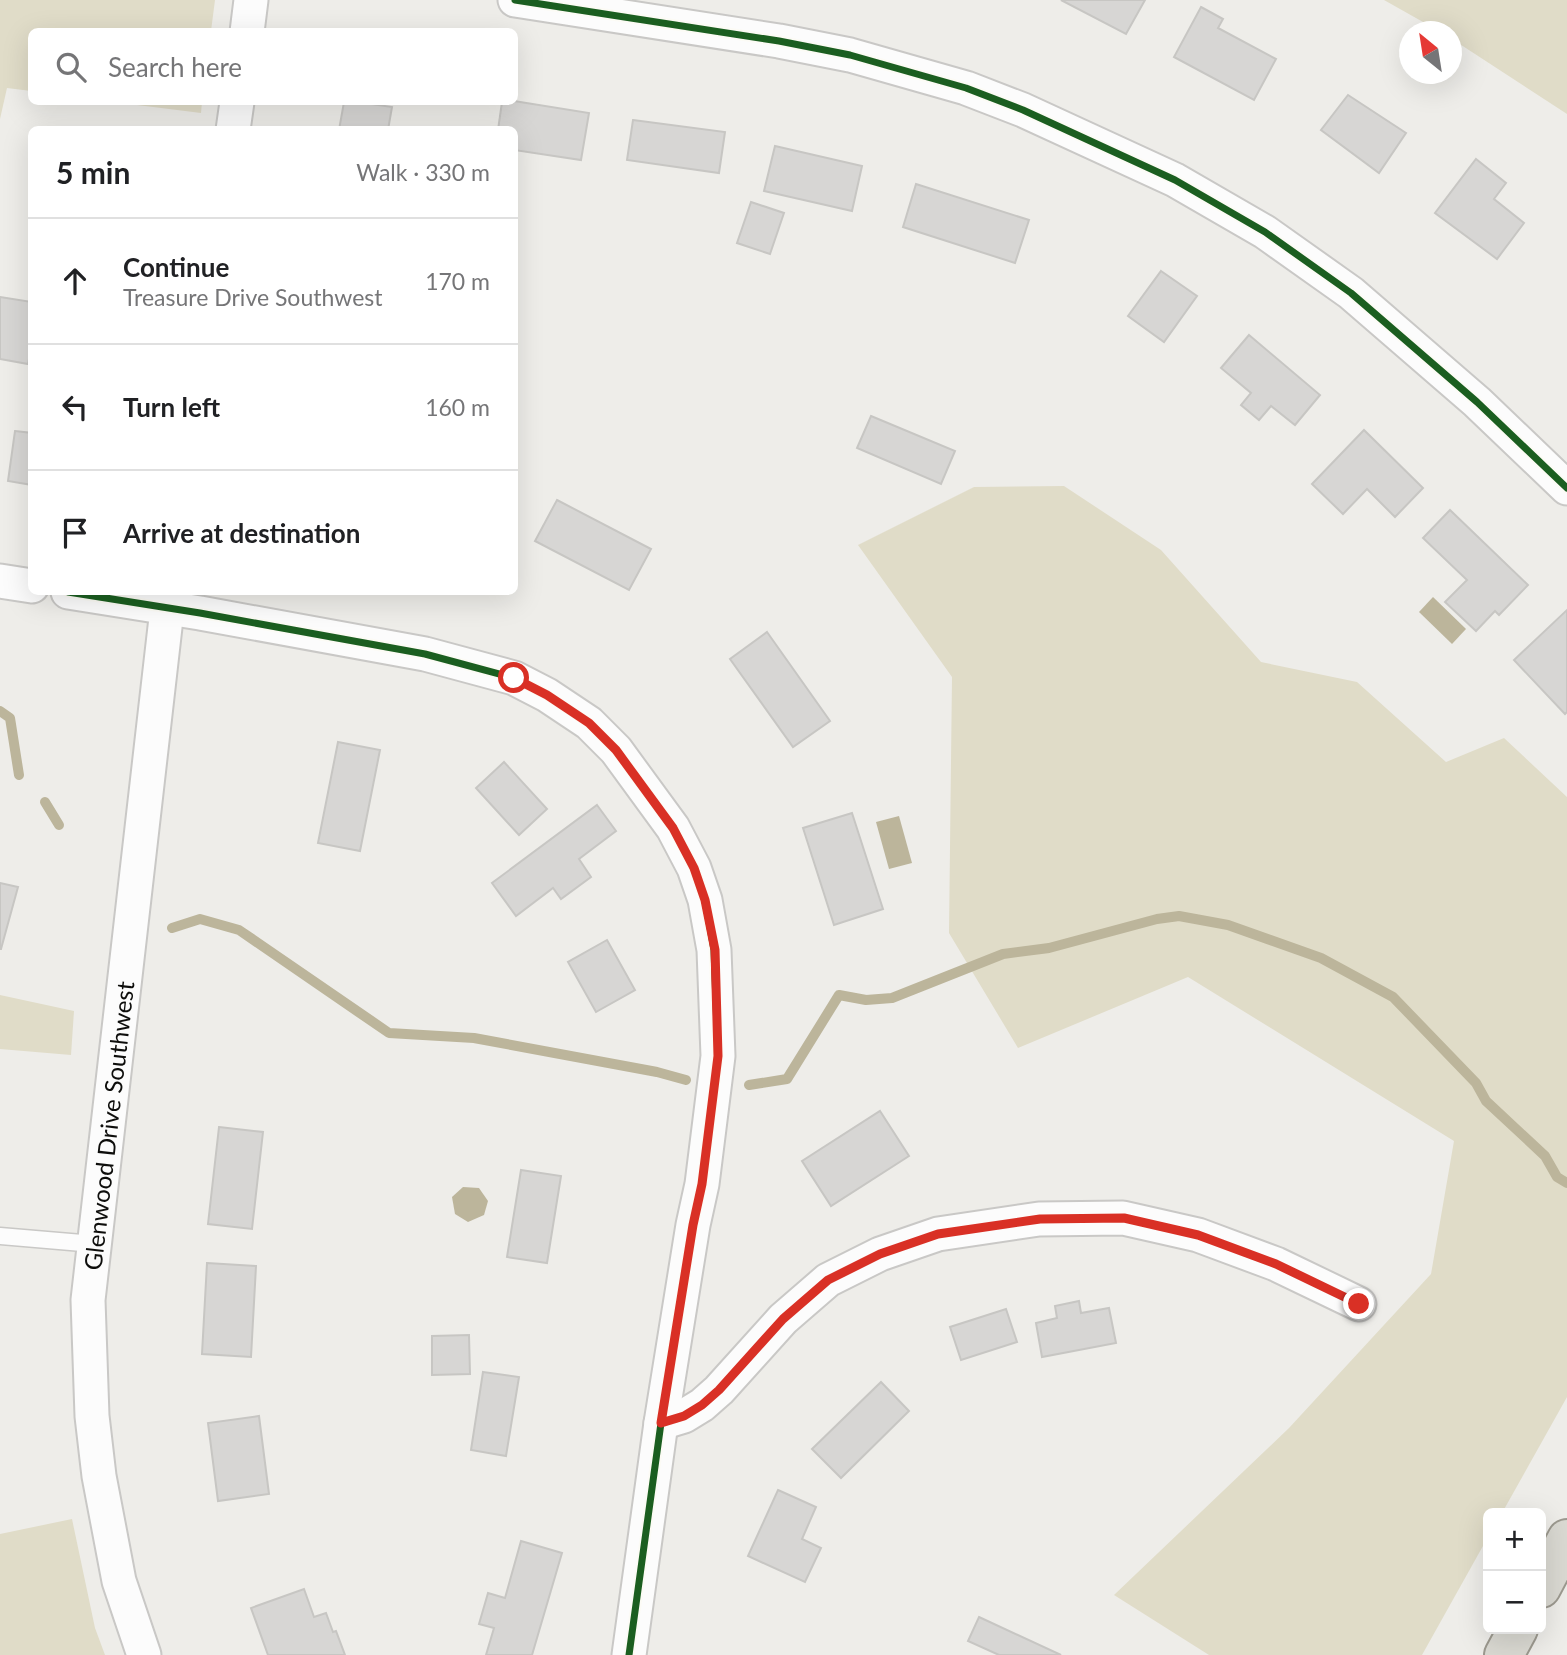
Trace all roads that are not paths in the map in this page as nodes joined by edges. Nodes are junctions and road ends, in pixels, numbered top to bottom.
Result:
1 (251, 0) edge
2 (515, 0) edge
3 (248, 28) edge
4 (237, 105) edge
5 (234, 126) edge
6 (1567, 488) edge
7 (0, 581) edge
8 (28, 585) edge
9 (111, 595) edge
10 (168, 599) edge
11 (0, 1236) edge
12 (94, 1244) junction
13 (1359, 1304) dead end
14 (661, 1423) junction
15 (1567, 1539) edge
16 (1546, 1579) edge
17 (1515, 1634) edge
18 (144, 1655) edge
19 (629, 1655) edge
20 (1504, 1655) edge

1 - 3 street
2 - 6 street
4 - 5 street
7 - 8 street
9 - 10 street
10 - 12 street, Glenwood Drive Southwest
10 - 14 street
11 - 12 lane
12 - 18 street, Glenwood Drive Southwest
13 - 14 street
14 - 19 street
15 - 16 highway
17 - 20 highway

